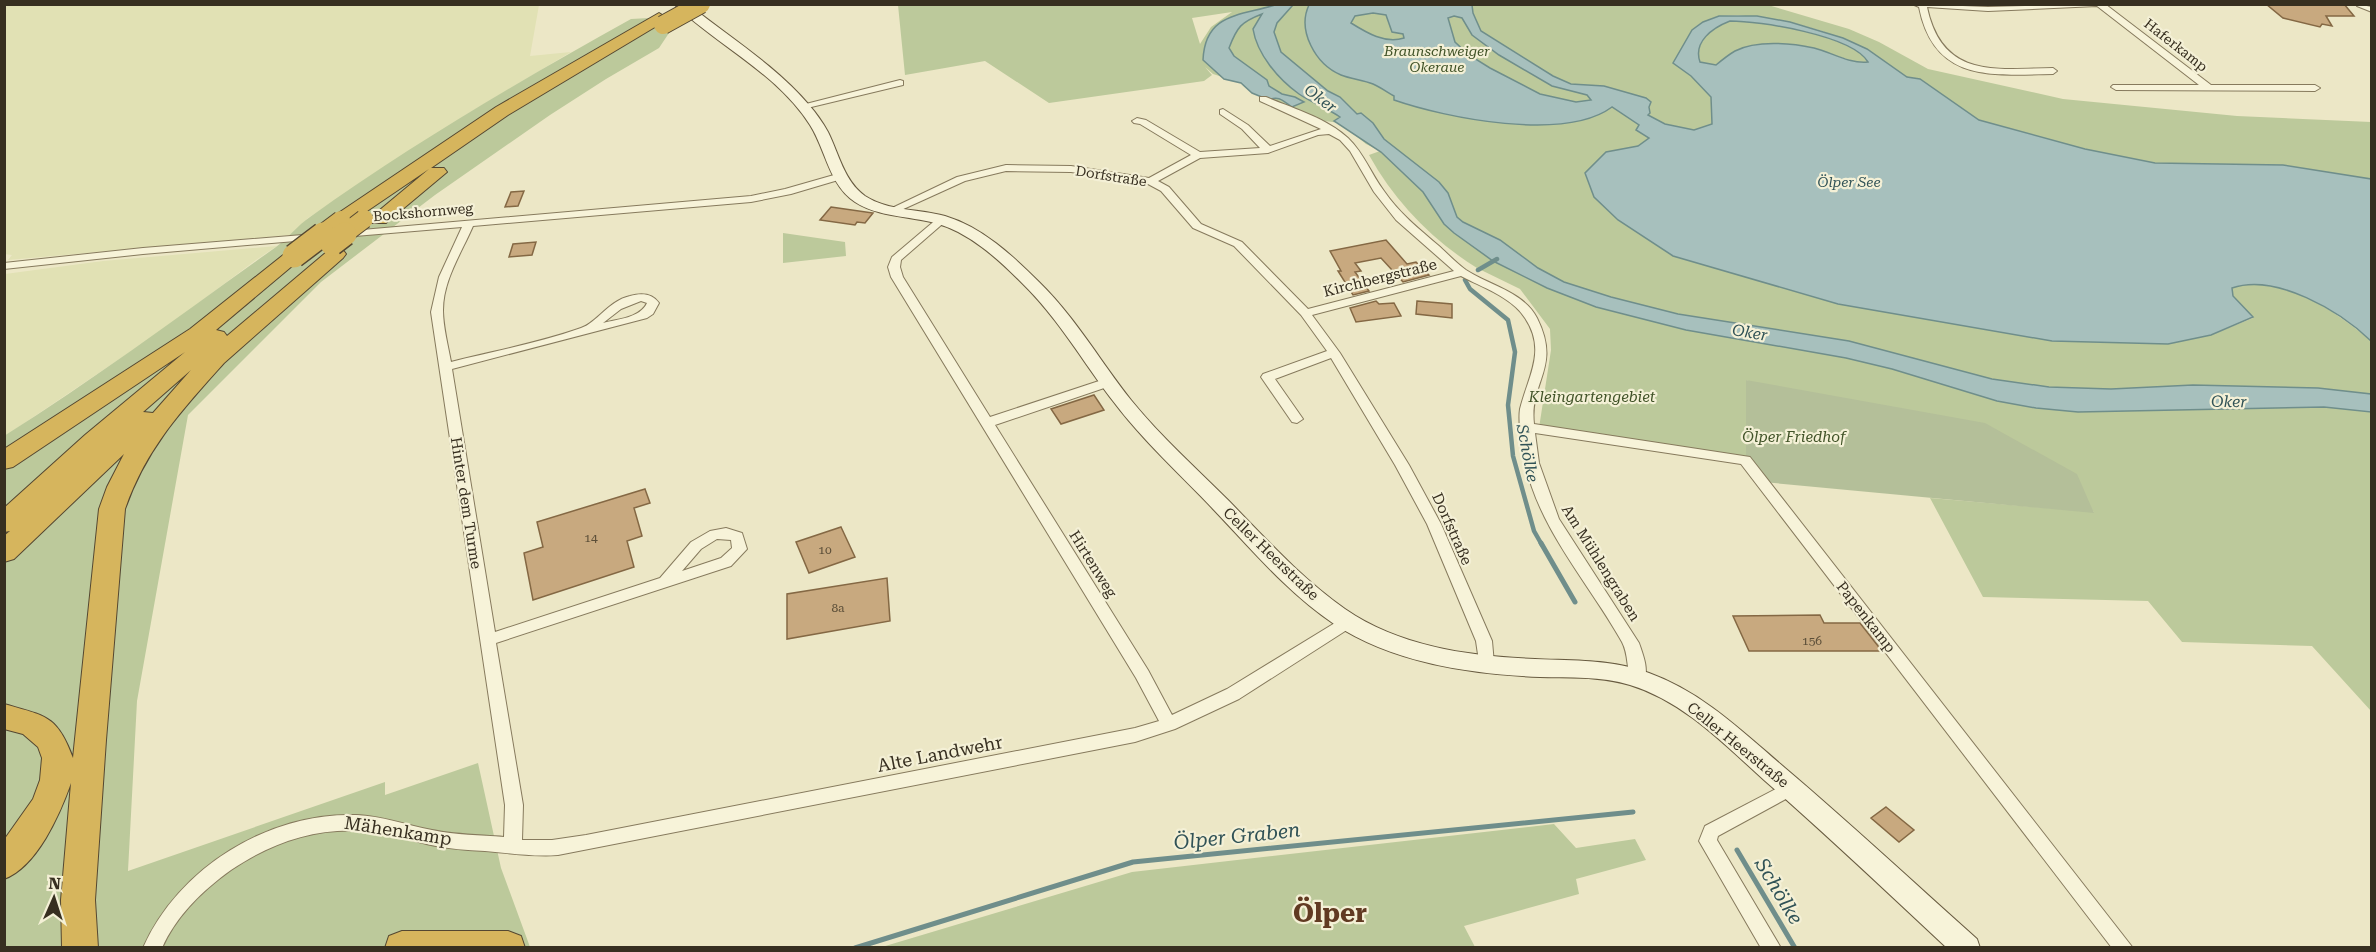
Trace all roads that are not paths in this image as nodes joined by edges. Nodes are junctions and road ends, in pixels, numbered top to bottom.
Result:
1 (680, 4) edge
2 (685, 4) edge
3 (701, 4) edge
4 (2097, 4) edge
5 (2360, 4) edge
6 (1919, 5) edge
7 (2031, 6) edge
8 (2372, 10) edge
9 (661, 22) junction
10 (2054, 71) dead end
11 (900, 83) dead end
12 (2207, 86) junction
13 (2116, 87) dead end
14 (2315, 88) dead end
15 (1263, 99) dead end
16 (803, 106) junction
17 (1223, 112) dead end
18 (1137, 121) dead end
19 (1331, 131) junction
20 (1268, 150) junction
21 (1198, 155) junction
22 (840, 176) junction
23 (1151, 181) junction
24 (895, 209) junction
25 (942, 220) junction
26 (469, 224) junction
27 (327, 254) junction
28 (4, 266) edge
29 (1462, 272) junction
30 (1305, 313) junction
31 (589, 329) junction
32 (199, 332) junction
33 (1334, 353) junction
34 (216, 358) junction
35 (445, 367) junction
36 (1108, 382) junction
37 (1297, 418) dead end
38 (986, 423) junction
39 (1526, 427) junction
40 (4, 461) edge
41 (4, 500) edge
42 (4, 523) edge
43 (4, 552) edge
44 (666, 581) junction
45 (1348, 622) junction
46 (488, 640) junction
47 (1486, 664) junction
48 (1638, 677) junction
49 (4, 716) edge
50 (1169, 724) junction
51 (1791, 788) junction
52 (513, 846) junction
53 (4, 864) edge
54 (80, 948) edge
55 (152, 948) edge
56 (402, 948) edge
57 (508, 948) edge
58 (1772, 948) edge
59 (1967, 948) edge
60 (2124, 948) edge

1 - 16 main road, Celler Heerstraße
2 - 9 highway
3 - 9 highway, bridge
4 - 7 street
4 - 12 street, Haferkamp
5 - 8 street
6 - 7 street
6 - 10 street
9 - 27 highway, bridge
9 - 32 highway, bridge
11 - 16 street
12 - 13 street, Haferkamp
12 - 14 street, Haferkamp
15 - 19 street, Am Mühlengraben
16 - 22 main road, Celler Heerstraße
17 - 20 street
18 - 21 street
19 - 20 street
19 - 29 street, Am Mühlengraben
20 - 21 street
21 - 23 street
22 - 24 main road, Celler Heerstraße
22 - 26 street, Bockshornweg
23 - 24 street, Dorfstraße
23 - 30 street, Dorfstraße
24 - 25 main road, Celler Heerstraße
25 - 36 main road, Celler Heerstraße
25 - 38 street, Hirtenweg
26 - 28 street, Bockshornweg
26 - 35 street, Hinter dem Turme
27 - 34 highway
27 - 42 highway
29 - 30 street, Kirchbergstraße
29 - 39 street, Am Mühlengraben
30 - 33 street, Dorfstraße
31 - 31 street
31 - 35 street
32 - 40 highway
32 - 41 highway
33 - 37 street
33 - 47 street, Dorfstraße
34 - 43 highway
34 - 54 highway
35 - 46 street, Hinter dem Turme
36 - 38 street
36 - 45 main road, Celler Heerstraße
38 - 50 street, Hirtenweg
39 - 48 street, Am Mühlengraben
39 - 60 street, Papenkamp
44 - 44 street
44 - 46 street
45 - 47 main road, Celler Heerstraße
45 - 50 street, Alte Landwehr
46 - 52 street, Hinter dem Turme
47 - 48 main road, Celler Heerstraße
48 - 51 main road, Celler Heerstraße
49 - 53 highway
50 - 52 street, Alte Landwehr
51 - 58 street
51 - 59 main road, Celler Heerstraße
52 - 55 street, Mähenkamp
56 - 57 highway

